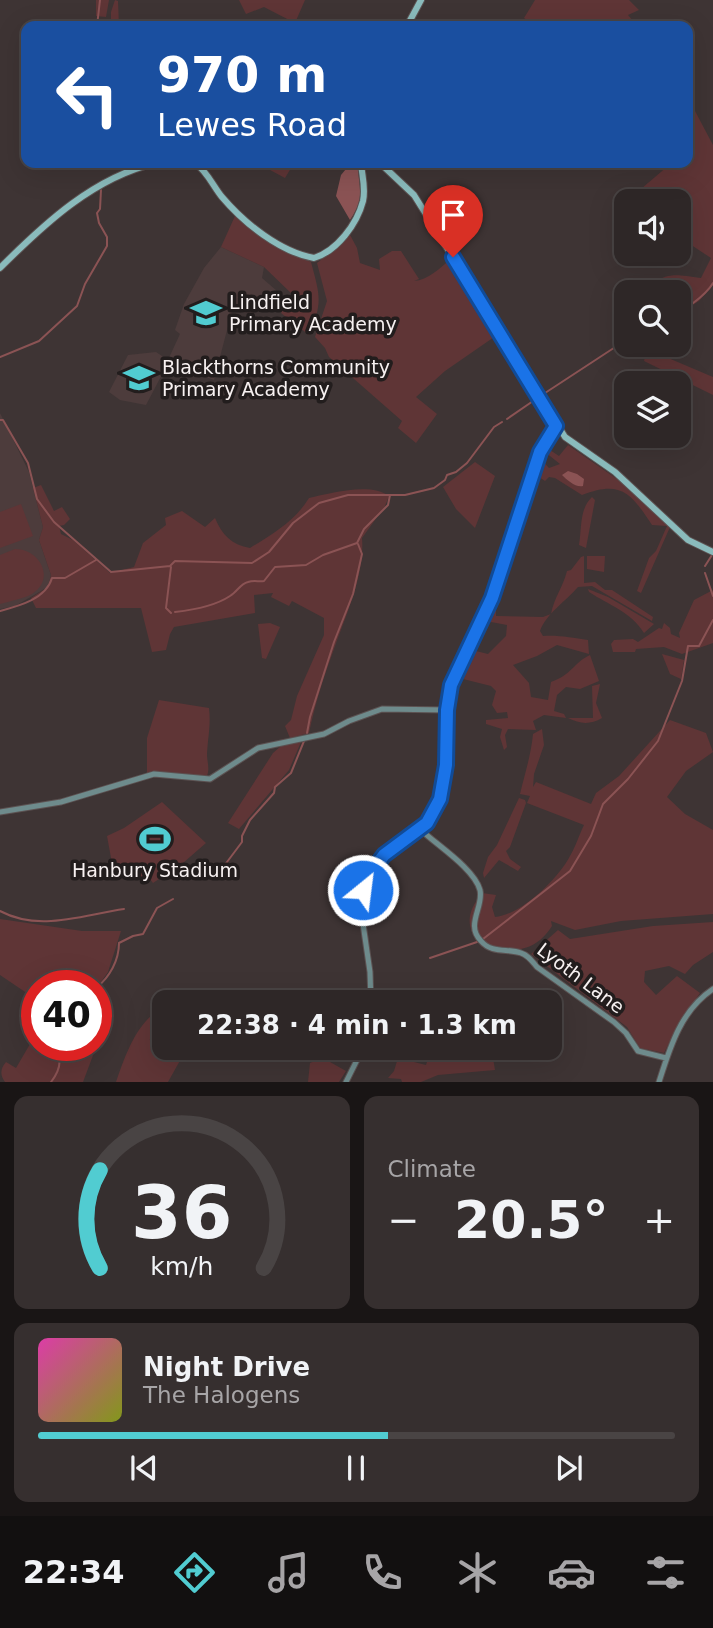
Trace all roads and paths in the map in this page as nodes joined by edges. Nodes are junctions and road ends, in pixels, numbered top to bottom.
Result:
1 (421, 0) edge
2 (410, 21) edge
3 (134, 168) edge
4 (200, 168) edge
5 (362, 168) edge
6 (385, 168) edge
7 (0, 268) edge
8 (556, 426) junction
9 (713, 552) edge
10 (447, 710) junction
11 (0, 812) edge
12 (420, 829) junction
13 (713, 989) edge
14 (371, 990) edge
15 (666, 1058) junction
16 (357, 1060) edge
17 (346, 1082) edge
18 (659, 1082) edge

1 - 2 main road
3 - 7 main road
4 - 5 main road
6 - 8 main road
8 - 9 main road
8 - 10 street
10 - 11 street
10 - 12 street
12 - 14 street
12 - 15 street, Lyoth Lane
13 - 15 street
15 - 18 street
16 - 17 street

